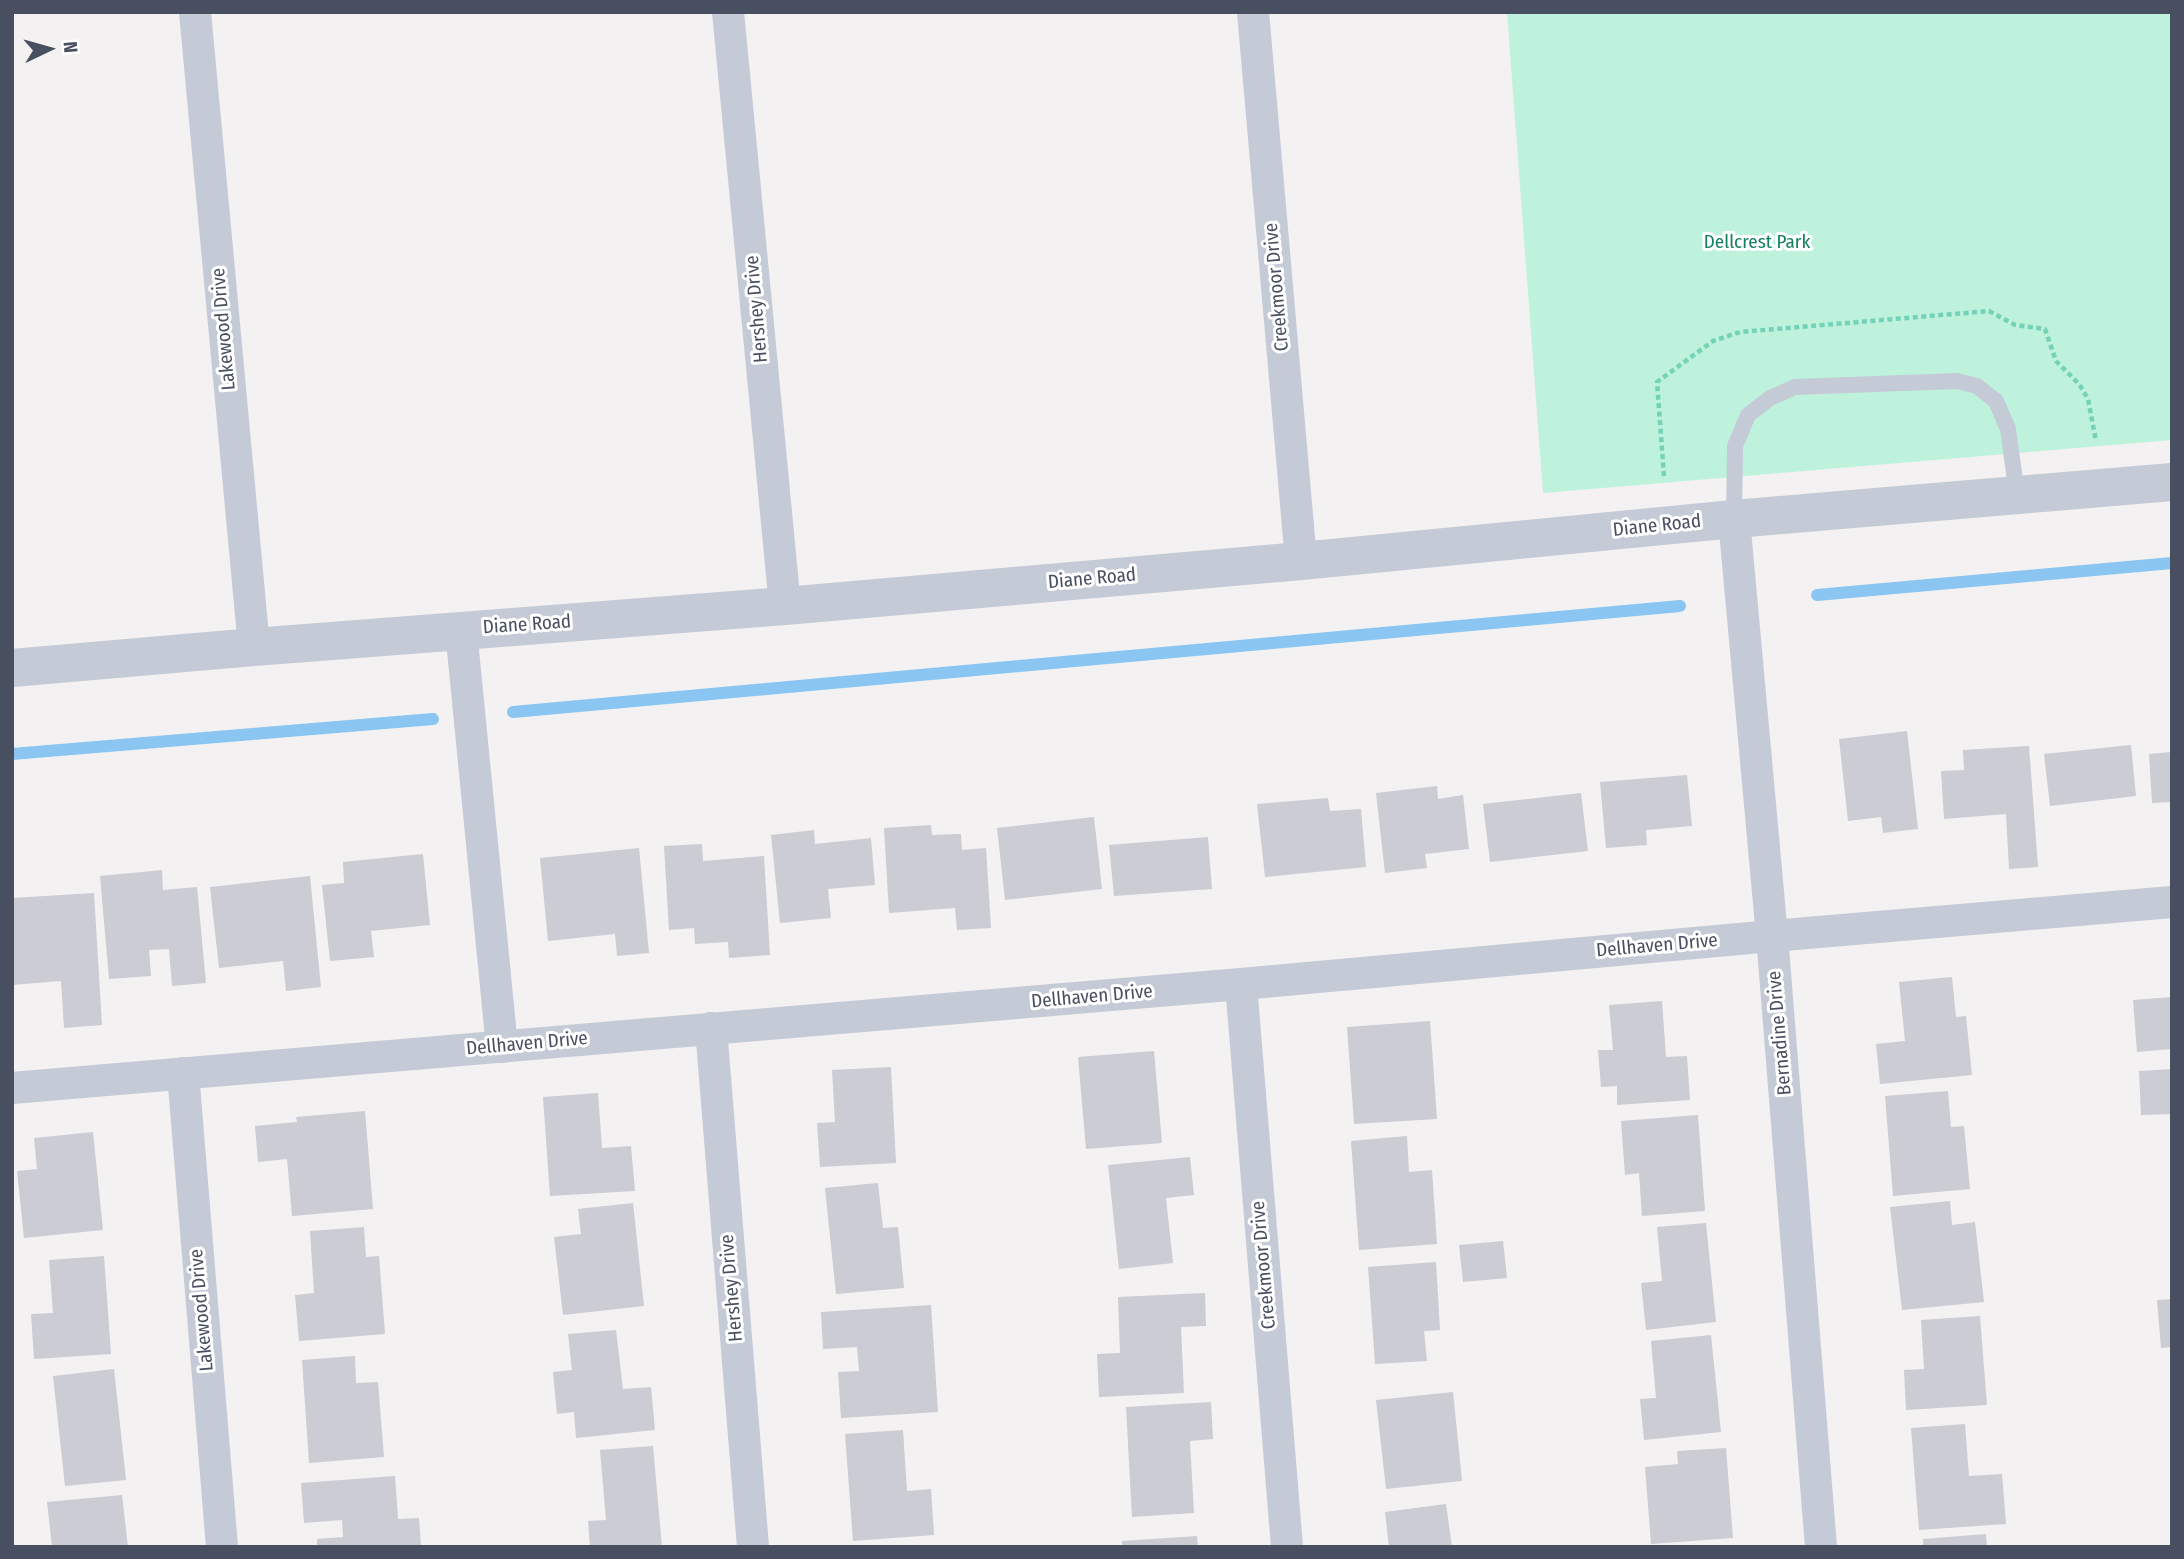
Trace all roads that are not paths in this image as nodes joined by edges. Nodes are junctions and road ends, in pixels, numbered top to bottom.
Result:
1 (195, 12) edge
2 (728, 12) edge
3 (1253, 12) edge
4 (2172, 482) edge
5 (2017, 495) junction
6 (1734, 519) junction
7 (1301, 561) junction
8 (785, 606) junction
9 (461, 630) junction
10 (254, 646) junction
11 (12, 668) edge
12 (2172, 902) edge
13 (1772, 936) junction
14 (1241, 984) junction
15 (711, 1028) junction
16 (502, 1047) junction
17 (183, 1073) junction
18 (12, 1087) edge
19 (222, 1547) edge
20 (753, 1547) edge
21 (1287, 1547) edge
22 (1821, 1547) edge

1 - 10 street, Lakewood Drive
2 - 8 street, Hershey Drive
3 - 7 street, Creekmoor Drive
4 - 5 street, Diane Road
5 - 6 street, Diane Road
5 - 6 lane
6 - 7 street, Diane Road
6 - 13 street, Bernadine Drive
7 - 8 street, Diane Road
8 - 9 street, Diane Road
9 - 10 street, Diane Road
9 - 16 street
10 - 11 street, Diane Road
12 - 13 street, Dellhaven Drive
13 - 14 street, Dellhaven Drive
13 - 22 street, Bernadine Drive
14 - 15 street, Dellhaven Drive
14 - 21 street, Creekmoor Drive
15 - 16 street, Dellhaven Drive
15 - 20 street, Hershey Drive
16 - 17 street, Dellhaven Drive
17 - 18 street, Dellhaven Drive
17 - 19 street, Lakewood Drive

